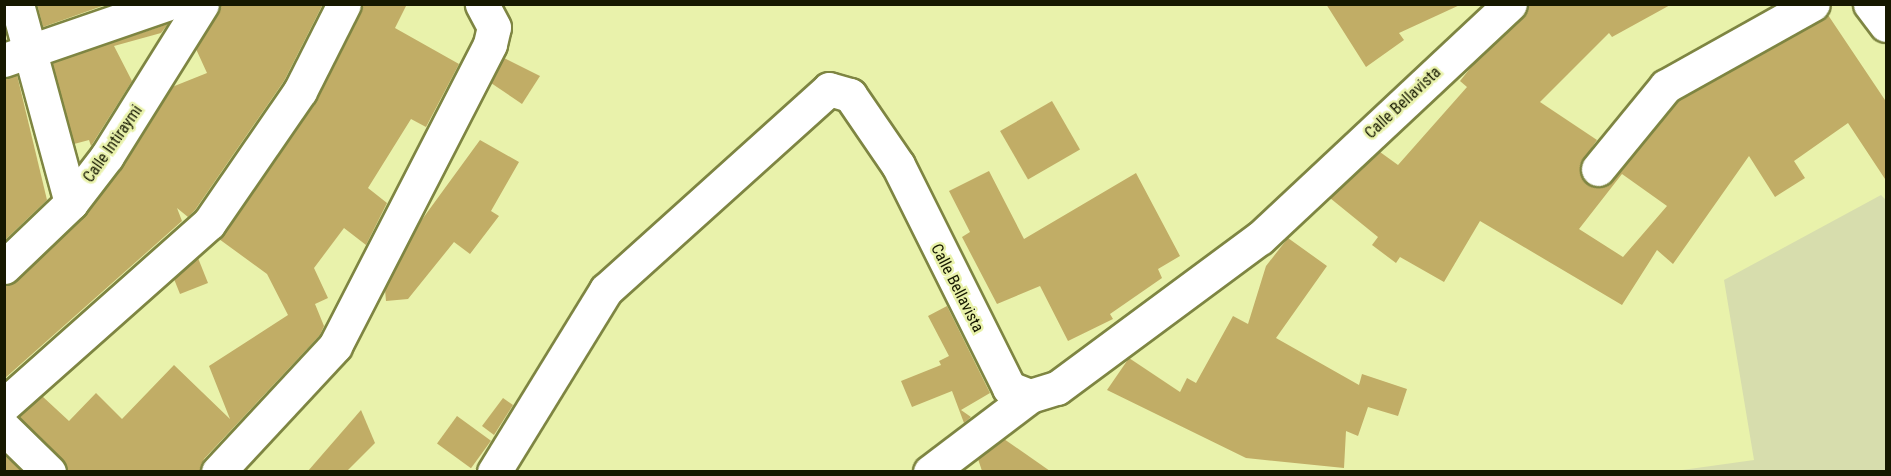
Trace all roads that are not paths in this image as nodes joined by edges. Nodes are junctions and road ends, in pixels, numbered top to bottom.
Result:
1 (17, 4) edge
2 (167, 4) edge
3 (202, 4) edge
4 (344, 4) edge
5 (483, 4) edge
6 (1510, 4) edge
7 (1813, 4) edge
8 (1870, 4) edge
9 (1887, 25) edge
10 (19, 56) edge
11 (1598, 169) dead end
12 (71, 203) junction
13 (4, 267) edge
14 (1030, 396) junction
15 (4, 405) edge
16 (4, 428) edge
17 (49, 471) edge
18 (218, 471) edge
19 (494, 471) edge
20 (930, 471) edge

1 - 10 street
2 - 10 street
3 - 12 street, Calle Intiraymi
4 - 15 street
5 - 18 street
6 - 14 street, Calle Bellavista
7 - 11 street
8 - 9 street
10 - 12 street
12 - 13 street, Calle Intiraymi
14 - 19 street, Calle Bellavista
14 - 20 street
16 - 17 street

